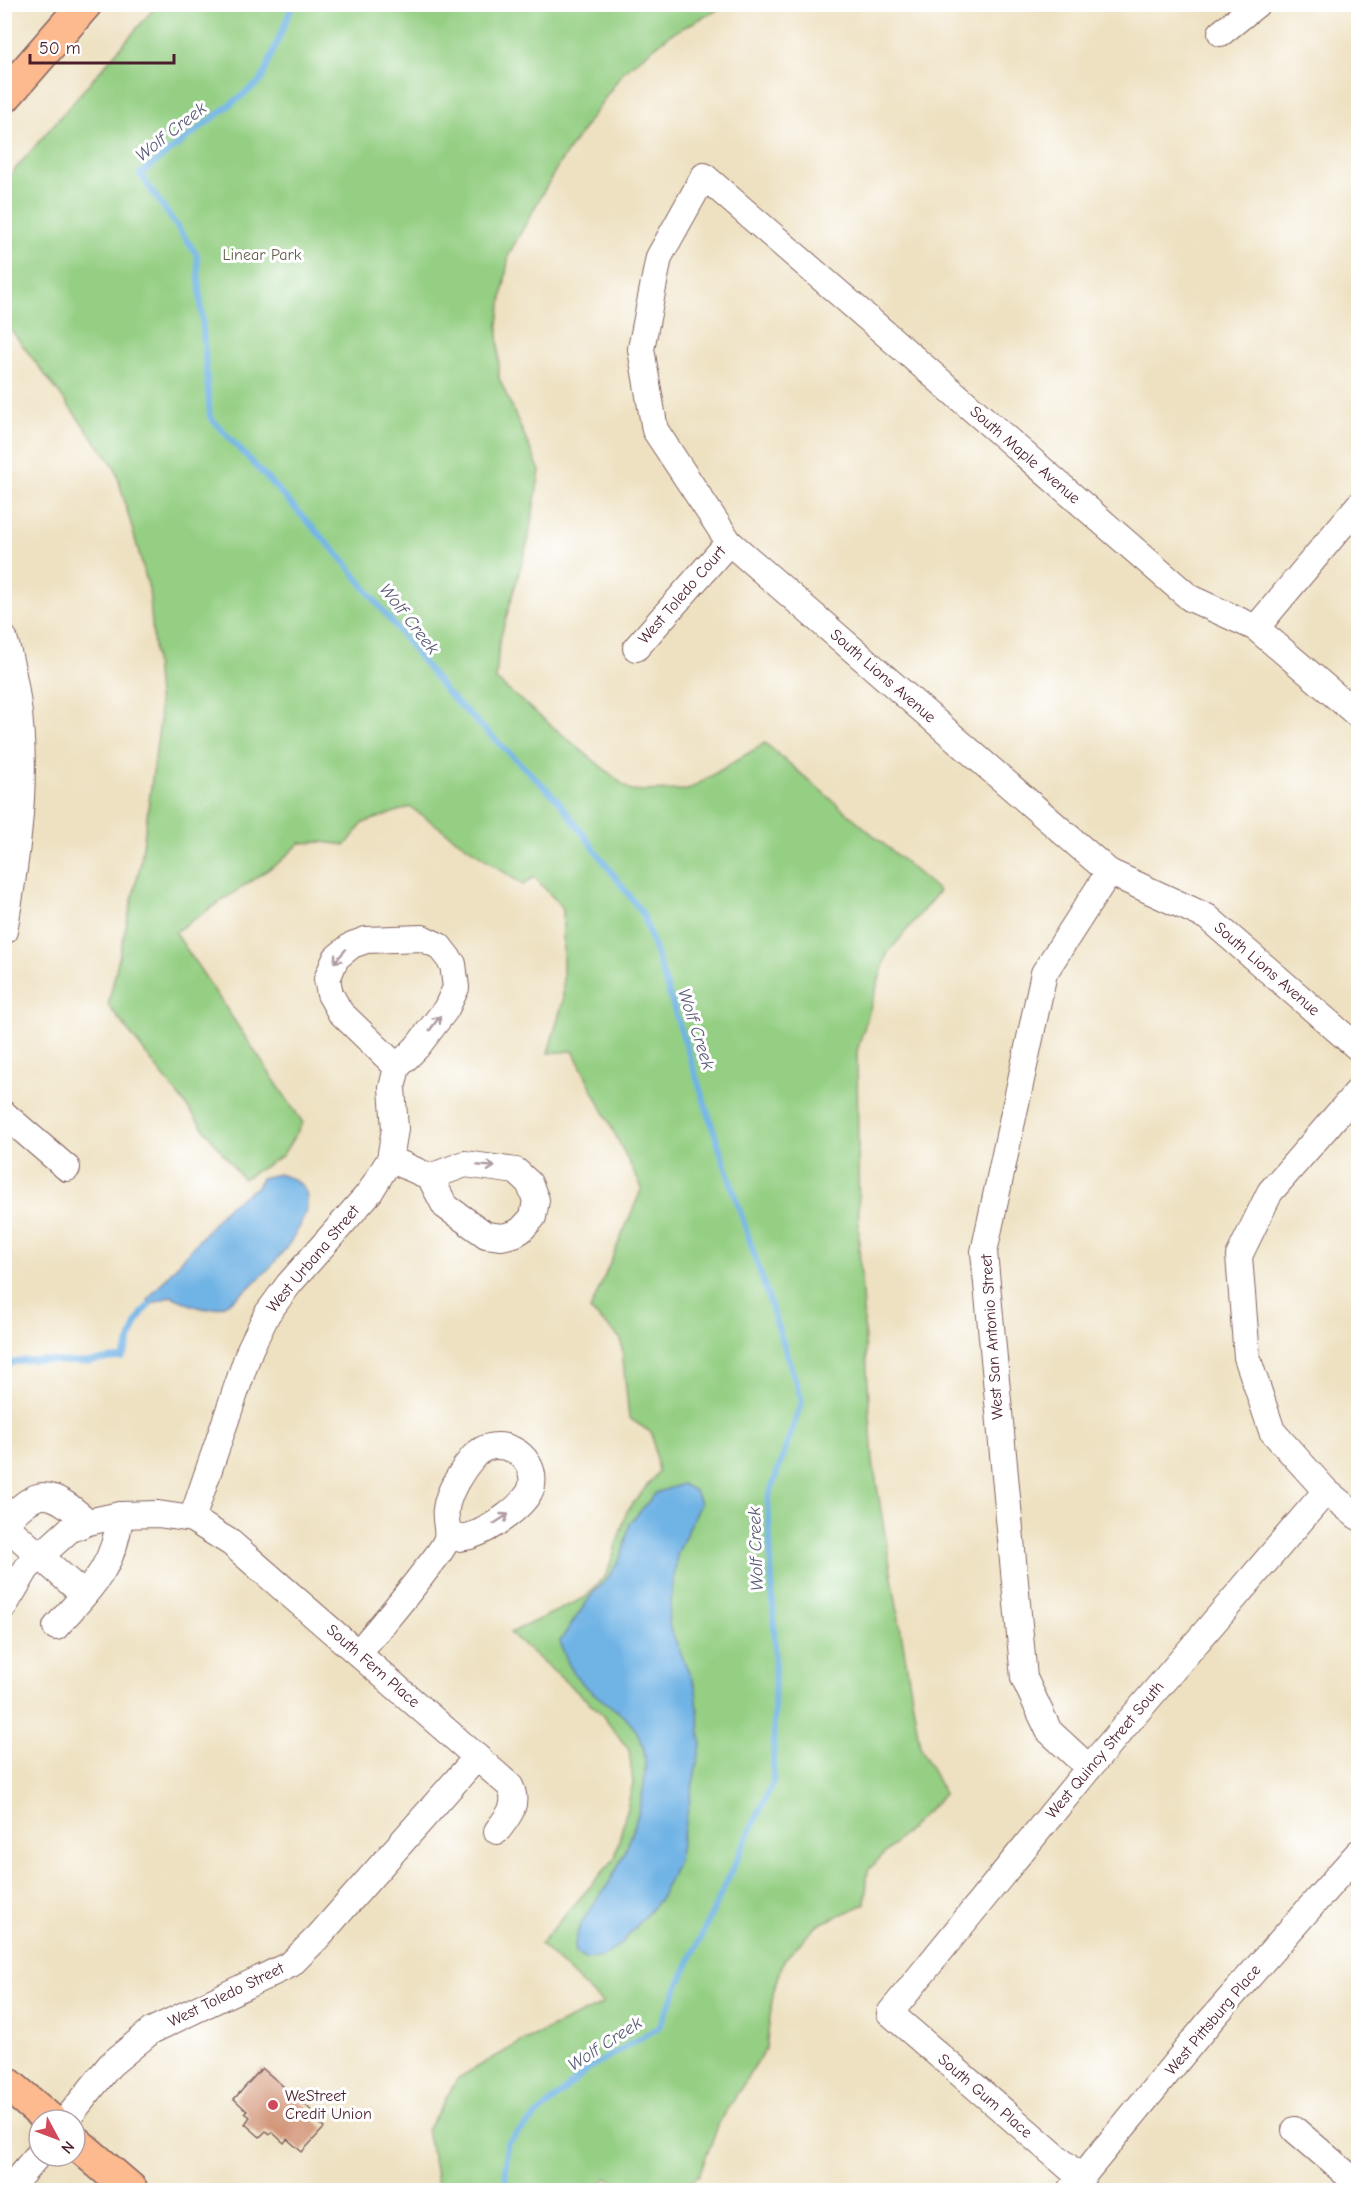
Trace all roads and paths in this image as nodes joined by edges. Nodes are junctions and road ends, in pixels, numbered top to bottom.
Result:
1 (85, 4) edge
2 (1257, 4) edge
3 (1221, 33) dead end
4 (4, 97) edge
5 (704, 176) joint
6 (1359, 506) edge
7 (729, 542) junction
8 (1256, 628) junction
9 (4, 638) edge
10 (636, 648) dead end
11 (1359, 715) edge
12 (1109, 872) junction
13 (4, 931) edge
14 (1359, 1048) edge
15 (397, 1067) junction
16 (1359, 1090) edge
17 (4, 1114) edge
18 (390, 1159) junction
19 (67, 1168) dead end
20 (430, 1177) dead end
21 (1326, 1491) junction
22 (120, 1515) junction
23 (1359, 1517) edge
24 (192, 1519) junction
25 (88, 1522) junction
26 (4, 1525) edge
27 (447, 1539) dead end
28 (40, 1554) junction
29 (84, 1594) junction
30 (4, 1606) edge
31 (56, 1627) dead end
32 (358, 1653) junction
33 (477, 1757) junction
34 (1089, 1768) junction
35 (497, 1831) dead end
36 (1359, 1853) edge
37 (890, 2013) joint
38 (4, 2081) edge
39 (36, 2108) edge
40 (76, 2108) edge
41 (1295, 2130) dead end
42 (87, 2152) edge
43 (27, 2168) edge
44 (1076, 2184) edge
45 (1359, 2184) edge
46 (8, 2190) edge
47 (131, 2190) edge

1 - 4 main road
2 - 3 street
5 - 7 street, South Lions Avenue
5 - 8 street, South Maple Avenue
6 - 8 street
7 - 10 street, West Toledo Court
7 - 12 street, South Lions Avenue
8 - 11 street, South Maple Avenue
9 - 13 street
12 - 14 street, South Lions Avenue
12 - 34 street, West San Antonio Street
15 -> 15 street
15 - 18 street, West Urbana Street
16 - 21 street
17 - 19 street
18 - 20 street
18 - 24 street, West Urbana Street
21 - 23 street
21 - 34 street, West Quincy Street South
22 - 24 street
22 - 25 street
22 - 29 street
24 - 32 street, South Fern Place
25 - 26 street
25 - 28 street
26 - 28 street
27 - 32 street
28 - 29 street
28 - 30 street
29 - 31 street
32 - 33 street, South Fern Place
33 - 35 street, South Fern Place
33 - 40 street, West Toledo Street
34 - 37 street, West Quincy Street South
36 - 44 street, West Pittsburg Place
37 - 44 street, South Gum Place
38 - 39 main road
41 - 45 street
42 - 47 main road
43 - 46 street

